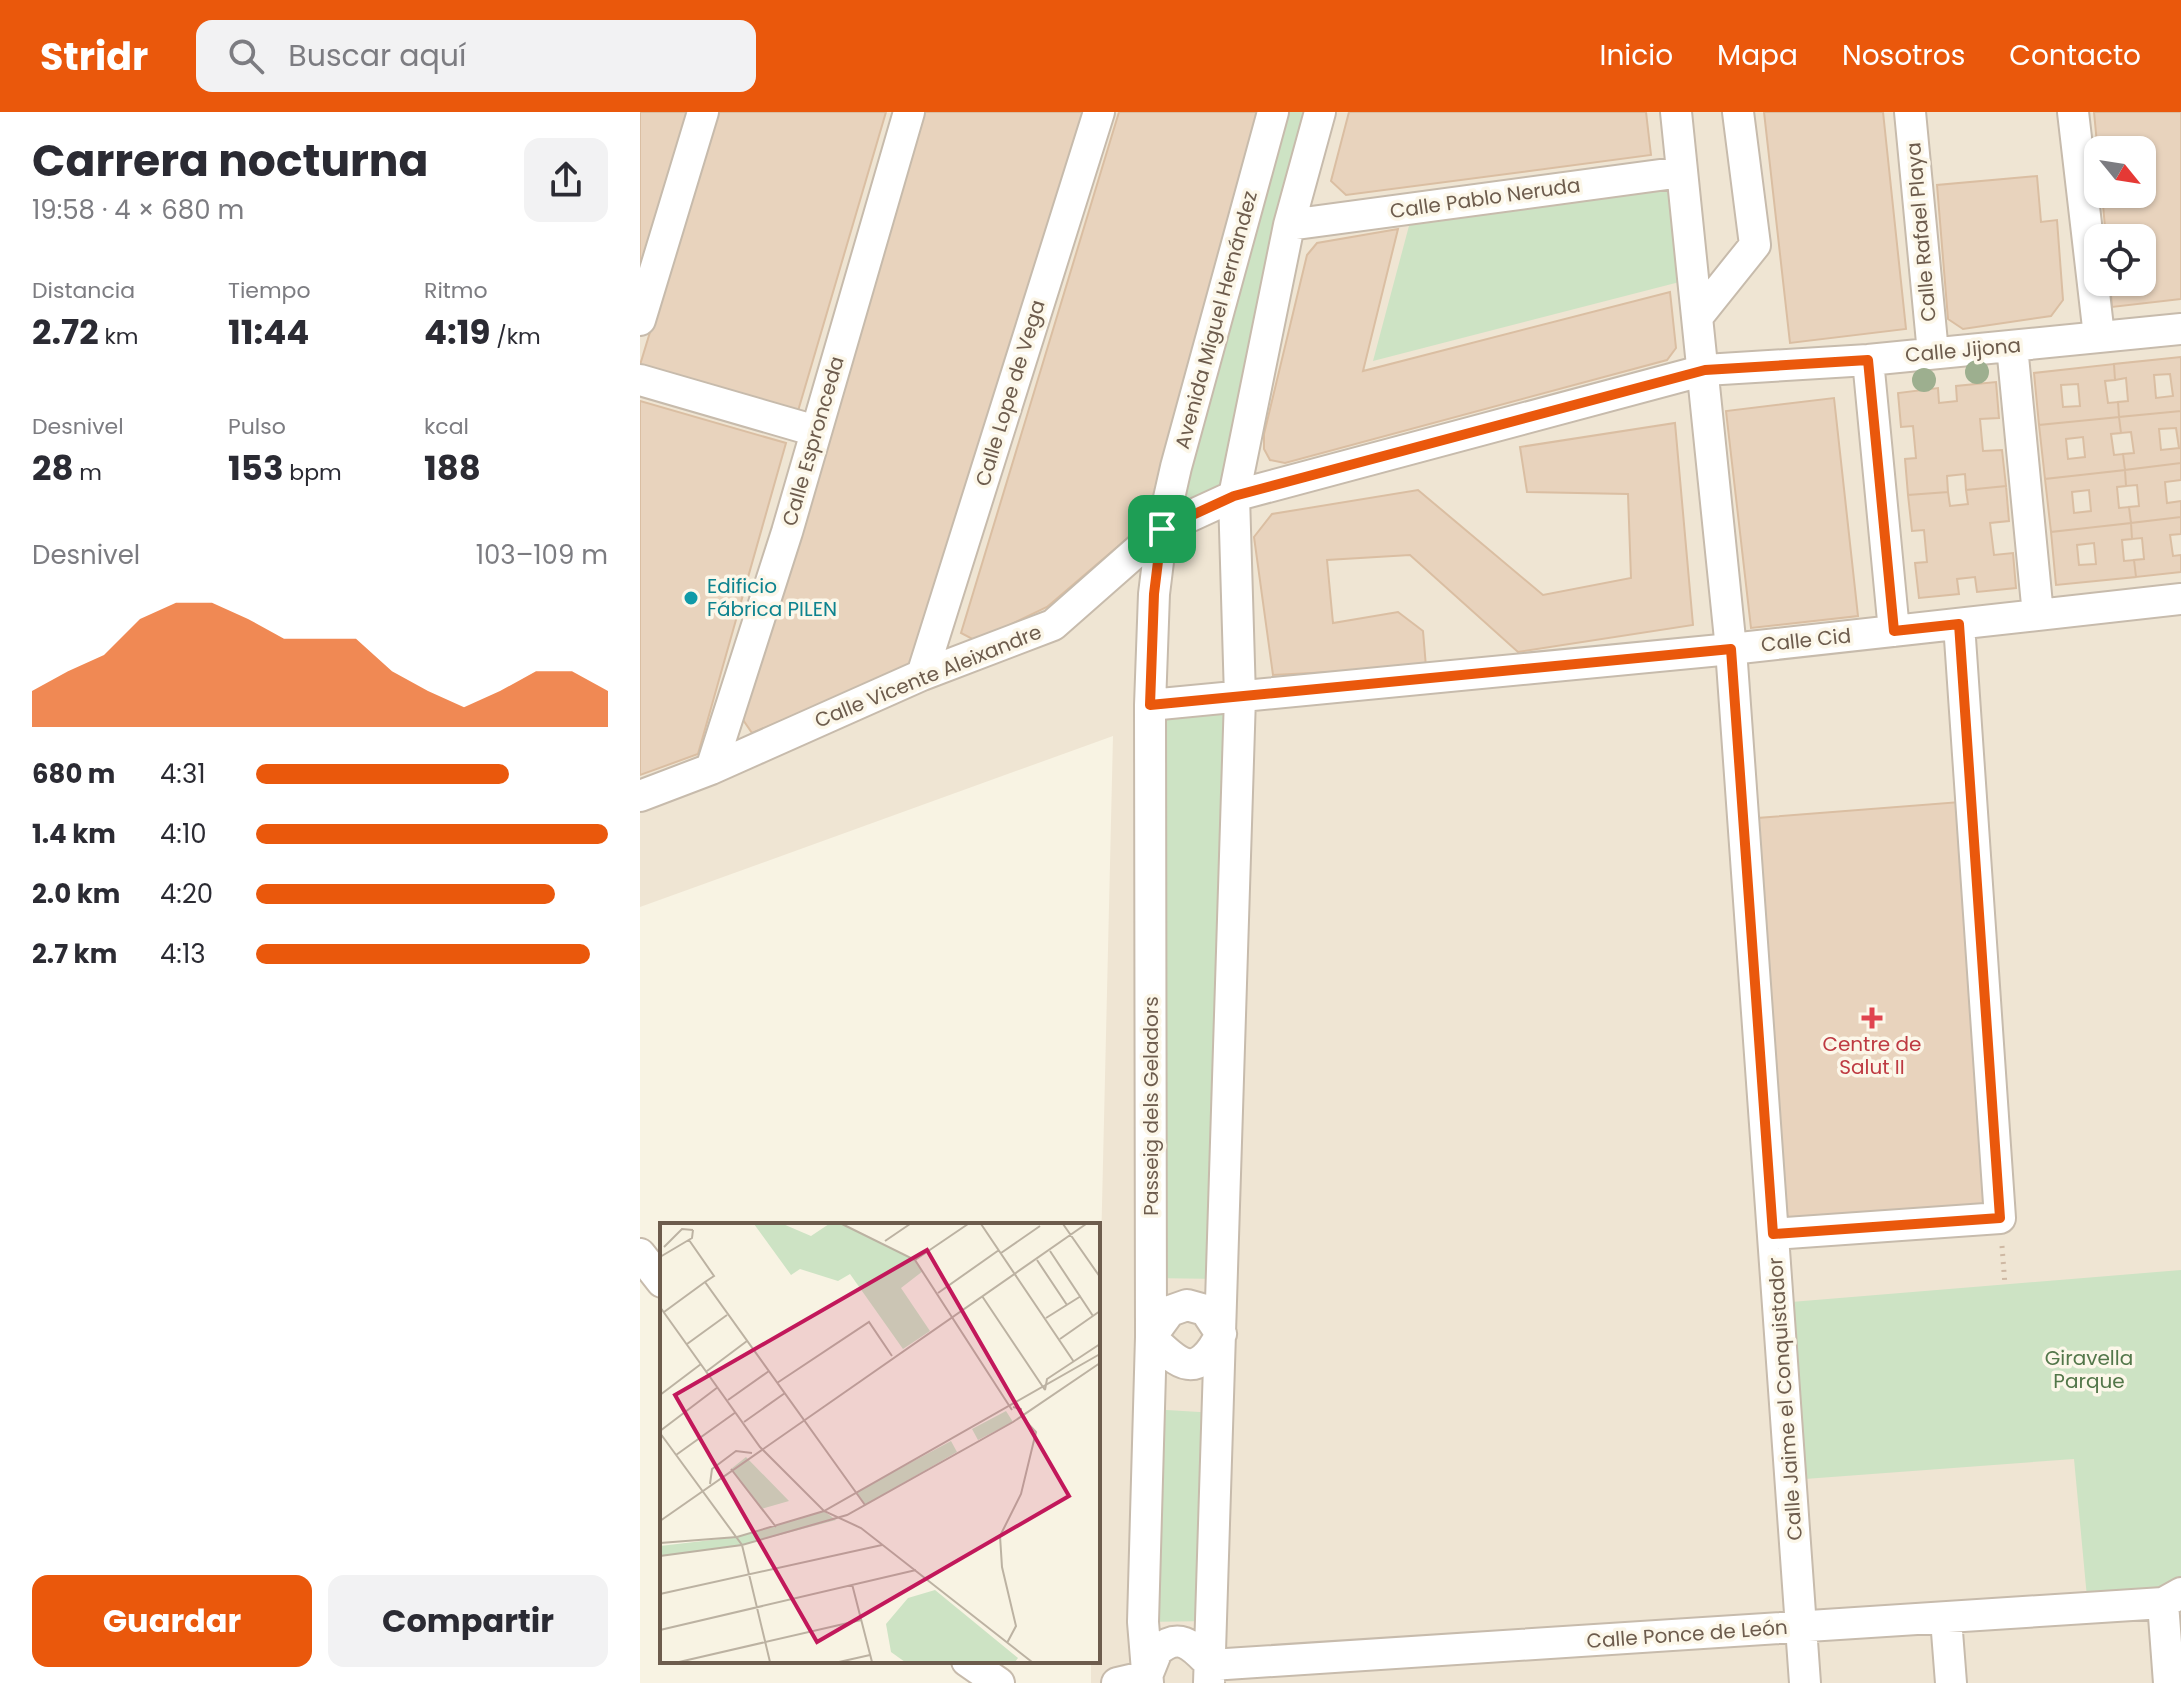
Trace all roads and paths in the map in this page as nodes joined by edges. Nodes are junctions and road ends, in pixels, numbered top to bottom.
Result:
1 (703, 112) edge
2 (909, 112) edge
3 (1099, 112) edge
4 (1273, 112) edge
5 (1320, 112) edge
6 (1676, 112) edge
7 (1738, 112) edge
8 (1910, 112) edge
9 (2073, 112) edge
10 (1682, 172) junction
11 (1289, 225) junction
12 (1699, 315) junction
13 (640, 320) edge
14 (2181, 329) edge
15 (2099, 336) junction
16 (2012, 346) junction
17 (1933, 353) junction
18 (1868, 360) junction
19 (1705, 370) junction
20 (640, 380) edge
21 (816, 431) junction
22 (1234, 496) junction
23 (1162, 529) junction
24 (2181, 599) edge
25 (2038, 615) junction
26 (1959, 624) junction
27 (1894, 631) junction
28 (1731, 649) junction
29 (922, 675) junction
30 (1240, 697) junction
31 (1150, 705) junction
32 (711, 769) junction
33 (640, 796) edge
34 (1773, 1234) junction
35 (640, 1254) edge
36 (660, 1279) edge
37 (1221, 1334) junction
38 (1151, 1337) junction
39 (2172, 1598) edge
40 (1946, 1619) junction
41 (1802, 1627) junction
42 (970, 1663) edge
43 (1207, 1677) edge
44 (1150, 1681) edge
45 (999, 1683) edge
46 (1117, 1683) edge
47 (1805, 1683) edge
48 (1951, 1683) edge
49 (2169, 1683) edge

1 - 13 street
2 - 21 street, Calle Espronceda
3 - 29 street, Calle Lope de Vega
4 - 23 street, Avenida Miguel Hernández
5 - 11 street
6 - 10 street, Calle Jaime el Conquistador
7 - 12 street
8 - 17 street, Calle Rafael Playa
9 - 15 street
10 - 11 street, Calle Pablo Neruda
10 - 12 street, Calle Jaime el Conquistador
11 - 22 street
12 - 19 street, Calle Jaime el Conquistador
14 - 15 street, Calle Jijona
15 - 16 street, Calle Jijona
16 - 17 street, Calle Jijona
16 - 25 street
17 - 18 street, Calle Jijona
18 - 19 street, Calle Jijona
18 - 27 street
19 - 22 street, Calle Jijona
19 - 28 street, Calle Jaime el Conquistador
20 - 21 street
21 - 32 street, Calle Espronceda
22 - 23 street, Calle Vicente Aleixandre
22 - 30 street
23 - 29 street, Calle Vicente Aleixandre
23 - 31 street, Passeig dels Geladors
24 - 25 street, Calle Cid
25 - 26 street, Calle Cid
26 - 27 street, Calle Cid
26 - 34 street
27 - 28 street, Calle Cid
28 - 30 street, Calle Cid
28 - 34 street, Calle Jaime el Conquistador
29 - 32 street, Calle Vicente Aleixandre
30 - 31 street, Calle Cid
30 - 37 street
31 - 38 street, Passeig dels Geladors
32 - 33 street, Calle Vicente Aleixandre
34 - 41 street, Calle Jaime el Conquistador
35 - 36 street
37 - 38 street
37 - 38 street
37 - 43 street
38 - 44 street, Passeig dels Geladors
39 - 40 street, Calle Ponce de León
39 - 49 street
40 - 41 street, Calle Ponce de León
40 - 48 street
41 - 43 street, Calle Ponce de León
41 - 47 street, Calle Jaime el Conquistador
42 - 45 street
43 - 44 street
44 - 46 street

